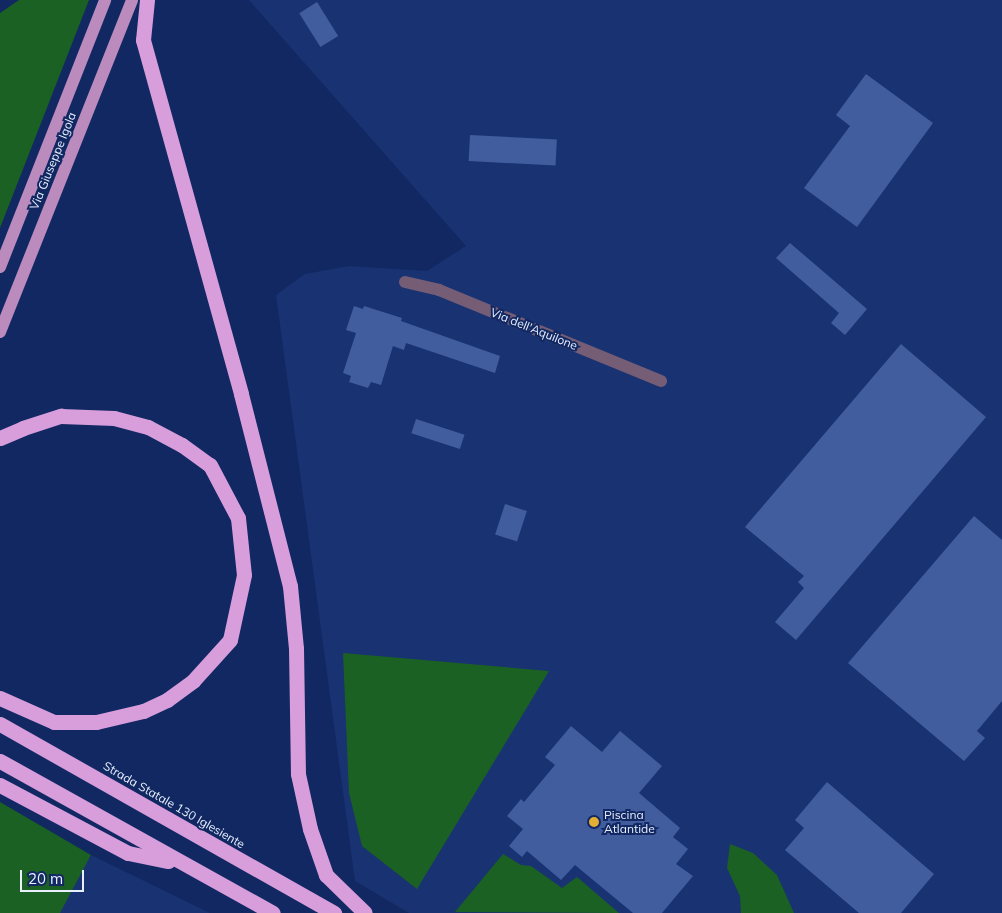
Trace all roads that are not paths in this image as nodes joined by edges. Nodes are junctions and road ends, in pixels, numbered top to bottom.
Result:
1 (105, 0) edge
2 (132, 0) edge
3 (147, 0) edge
4 (0, 267) edge
5 (405, 282) dead end
6 (0, 332) edge
7 (662, 381) dead end
8 (0, 438) edge
9 (0, 698) edge
10 (0, 724) edge
11 (0, 761) edge
12 (0, 785) edge
13 (183, 864) junction
14 (273, 913) edge
15 (334, 913) edge
16 (365, 913) edge

1 - 4 main road, Via Giuseppe Igola
2 - 6 main road, Via Giuseppe Igola
3 - 16 highway
5 - 7 street, Via dell'Aquilone
8 - 9 highway
10 - 15 highway, Strada Statale 130 Iglesiente
11 - 13 highway
12 - 13 highway
13 - 14 highway

